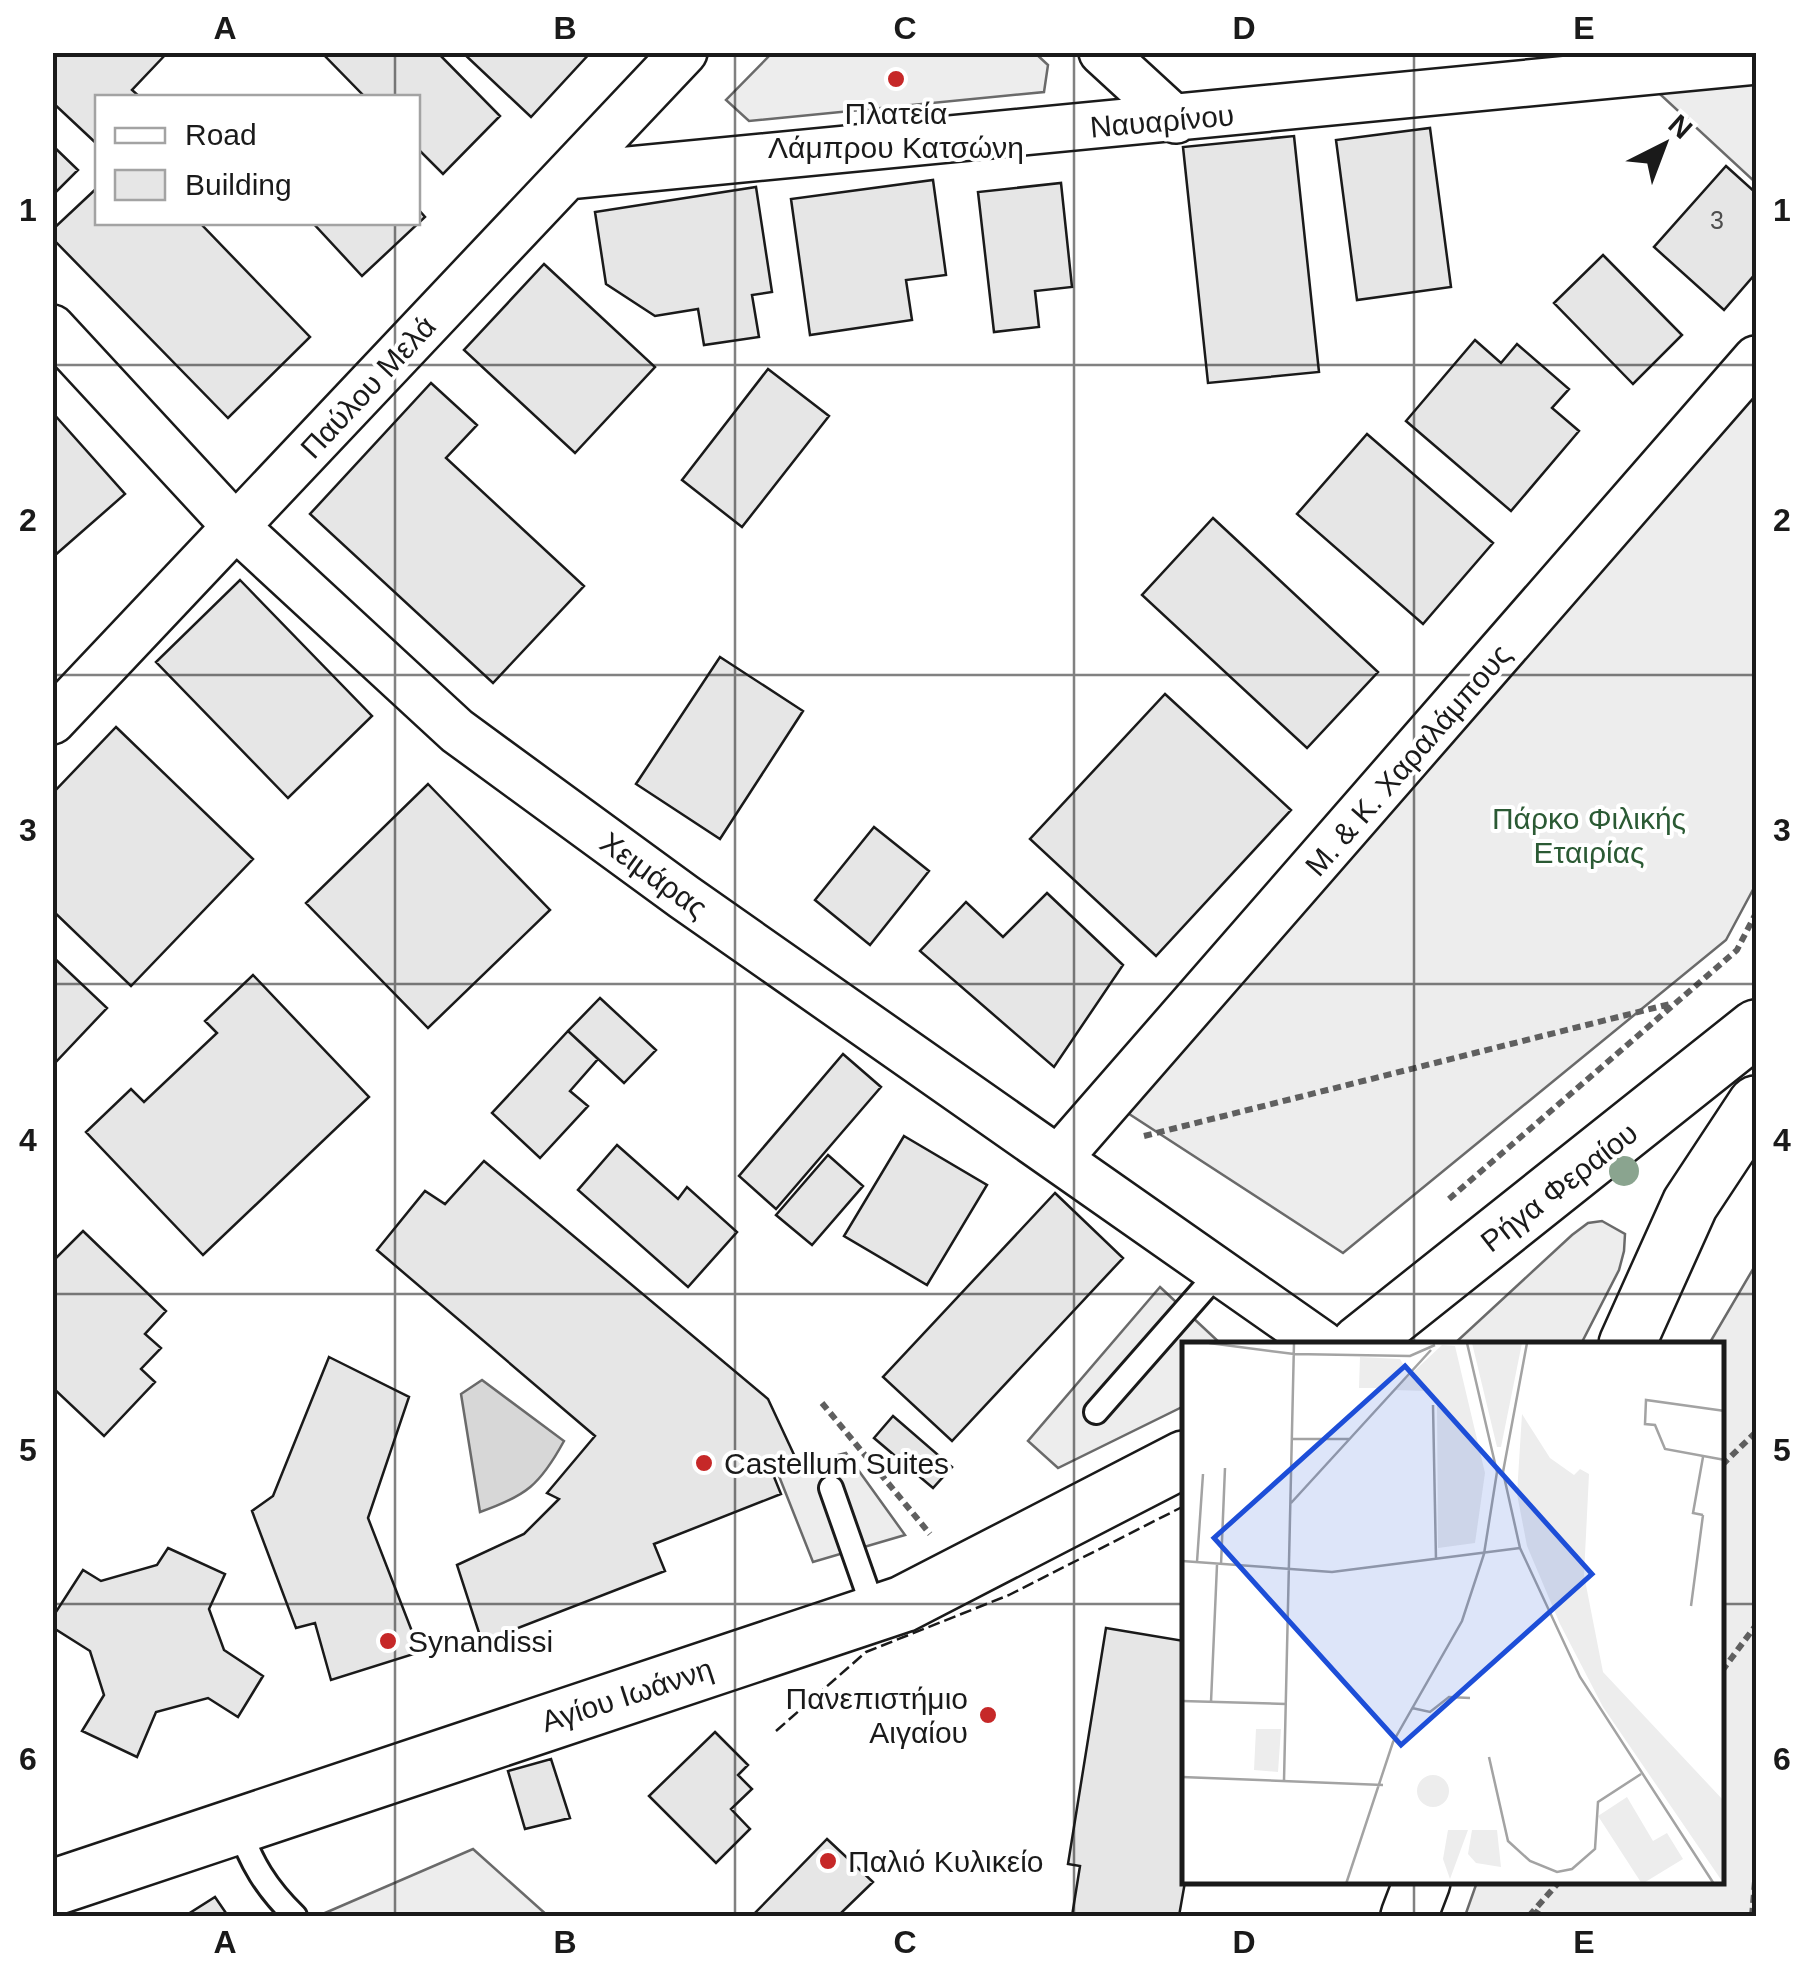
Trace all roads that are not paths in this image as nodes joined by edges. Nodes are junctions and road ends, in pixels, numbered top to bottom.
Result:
1 (684, 52) edge
2 (1102, 52) edge
3 (1756, 61) edge
4 (1176, 120) junction
5 (567, 176) junction
6 (52, 328) edge
7 (1756, 360) edge
8 (236, 527) junction
9 (52, 721) edge
10 (1756, 1028) edge
11 (1756, 1104) edge
12 (1069, 1147) junction
13 (1218, 1273) junction
14 (1319, 1342) edge
15 (1362, 1342) edge
16 (1629, 1342) edge
17 (1096, 1412) dead end
18 (1182, 1460) edge
19 (830, 1488) dead end
20 (875, 1614) junction
21 (238, 1824) junction
22 (1421, 1884) edge
23 (52, 1888) edge
24 (294, 1916) edge
25 (1409, 1916) edge

1 - 5 street, Παύλου Μελά
2 - 4 street
3 - 4 street, Ναυαρίνου
4 - 5 street, Ναυαρίνου
5 - 8 street, Παύλου Μελά
6 - 8 street, Χειμάρας
7 - 12 street, Μ. & Κ. Χαραλάμπους
8 - 9 street, Παύλου Μελά
8 - 12 street, Χειμάρας
10 - 15 street, Ρήγα Φεραίου
11 - 16 street
12 - 13 street, Χειμάρας
13 - 14 street, Χειμάρας
13 - 17 lane
18 - 20 street, Αγίου Ιωάννη
19 - 20 lane
20 - 21 street, Αγίου Ιωάννη
21 - 23 street, Αγίου Ιωάννη
21 - 24 lane
22 - 25 street

